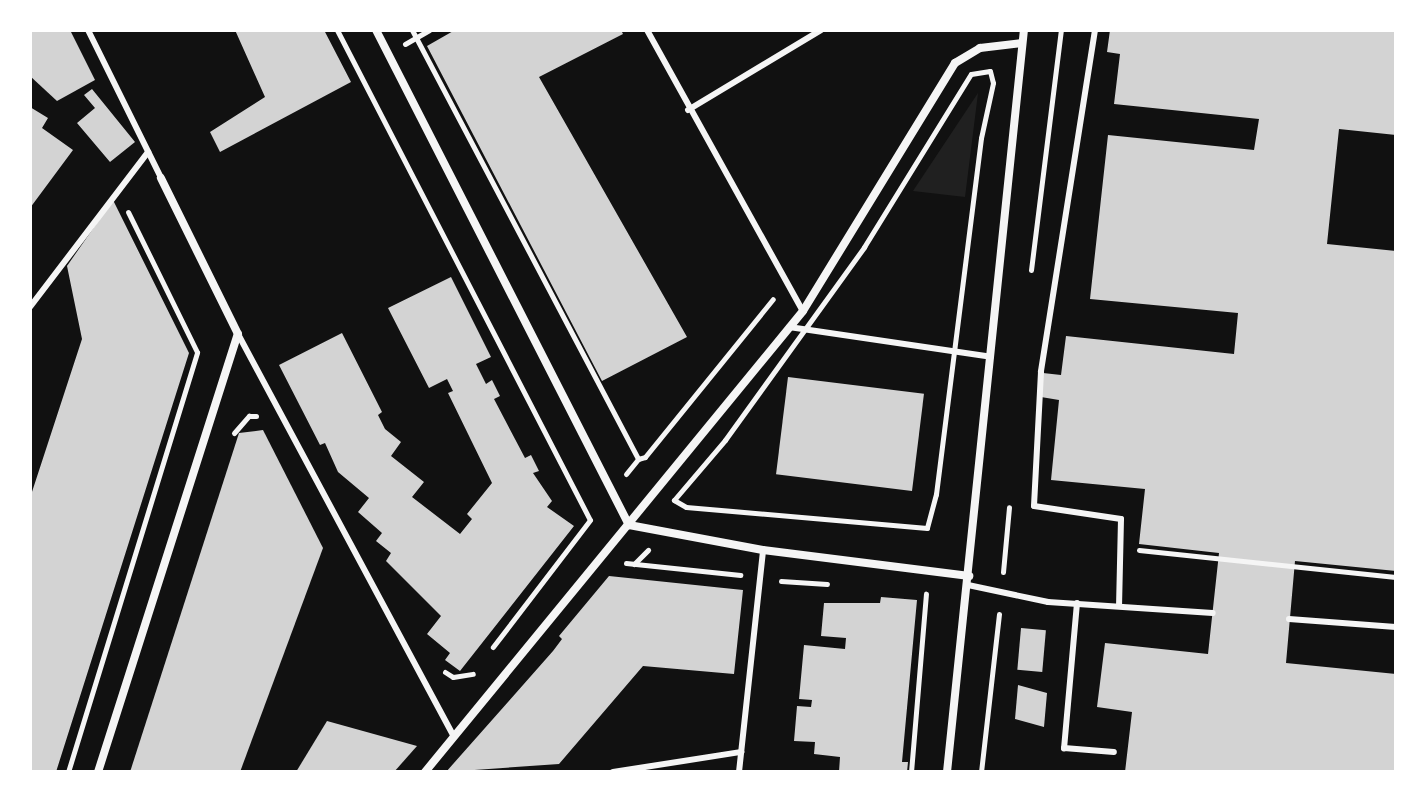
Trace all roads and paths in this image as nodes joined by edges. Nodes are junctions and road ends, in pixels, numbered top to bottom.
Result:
1 (88, 30) edge
2 (337, 30) edge
3 (377, 30) edge
4 (412, 30) edge
5 (429, 30) edge
6 (647, 30) edge
7 (821, 30) edge
8 (1024, 30) edge
9 (1095, 30) edge
10 (416, 37) junction
11 (1022, 43) junction
12 (688, 110) junction
13 (148, 152) junction
14 (161, 178) joint
15 (118, 191) junction
16 (787, 282) junction
17 (30, 307) edge
18 (803, 311) junction
19 (789, 327) junction
20 (238, 334) junction
21 (991, 357) junction
22 (262, 417) dead end
23 (230, 443) dead end
24 (629, 525) junction
25 (763, 550) junction
26 (1120, 560) junction
27 (613, 568) dead end
28 (1003, 573) dead end
29 (1018, 574) dead end
30 (1396, 577) edge
31 (760, 578) junction
32 (969, 580) junction
33 (843, 585) dead end
34 (914, 589) dead end
35 (1077, 603) junction
36 (1119, 605) junction
37 (1213, 613) dead end
38 (1289, 619) dead end
39 (1396, 627) edge
40 (488, 654) dead end
41 (480, 665) dead end
42 (436, 666) dead end
43 (454, 737) junction
44 (741, 752) junction
45 (1114, 752) dead end
46 (68, 772) edge
47 (98, 772) edge
48 (425, 772) edge
49 (613, 772) edge
50 (739, 772) edge
51 (911, 772) edge
52 (947, 772) edge

1 - 13 lane
2 - 40 path
3 - 24 street
4 - 10 path
5 - 10 path
6 - 12 lane
7 - 12 lane
8 - 11 street
9 - 26 lane
10 - 16 path
11 - 18 street
11 - 21 street
12 - 16 lane
13 - 14 lane
13 - 15 lane
14 - 20 street
15 - 17 lane
15 - 46 path
16 - 18 lane
18 - 19 street
19 - 21 lane
19 - 24 street
20 - 43 lane
20 - 47 street
21 - 32 street
22 - 23 path
24 - 25 street
24 - 43 street
25 - 31 lane
25 - 32 street
26 - 30 path
26 - 36 lane
27 - 31 path
28 - 29 path
31 - 33 path
31 - 44 lane
32 - 35 lane
32 - 52 street
34 - 51 path
35 - 36 lane
35 - 45 lane
36 - 37 lane
38 - 39 lane
41 - 42 path
43 - 48 street
44 - 49 lane
44 - 50 lane

